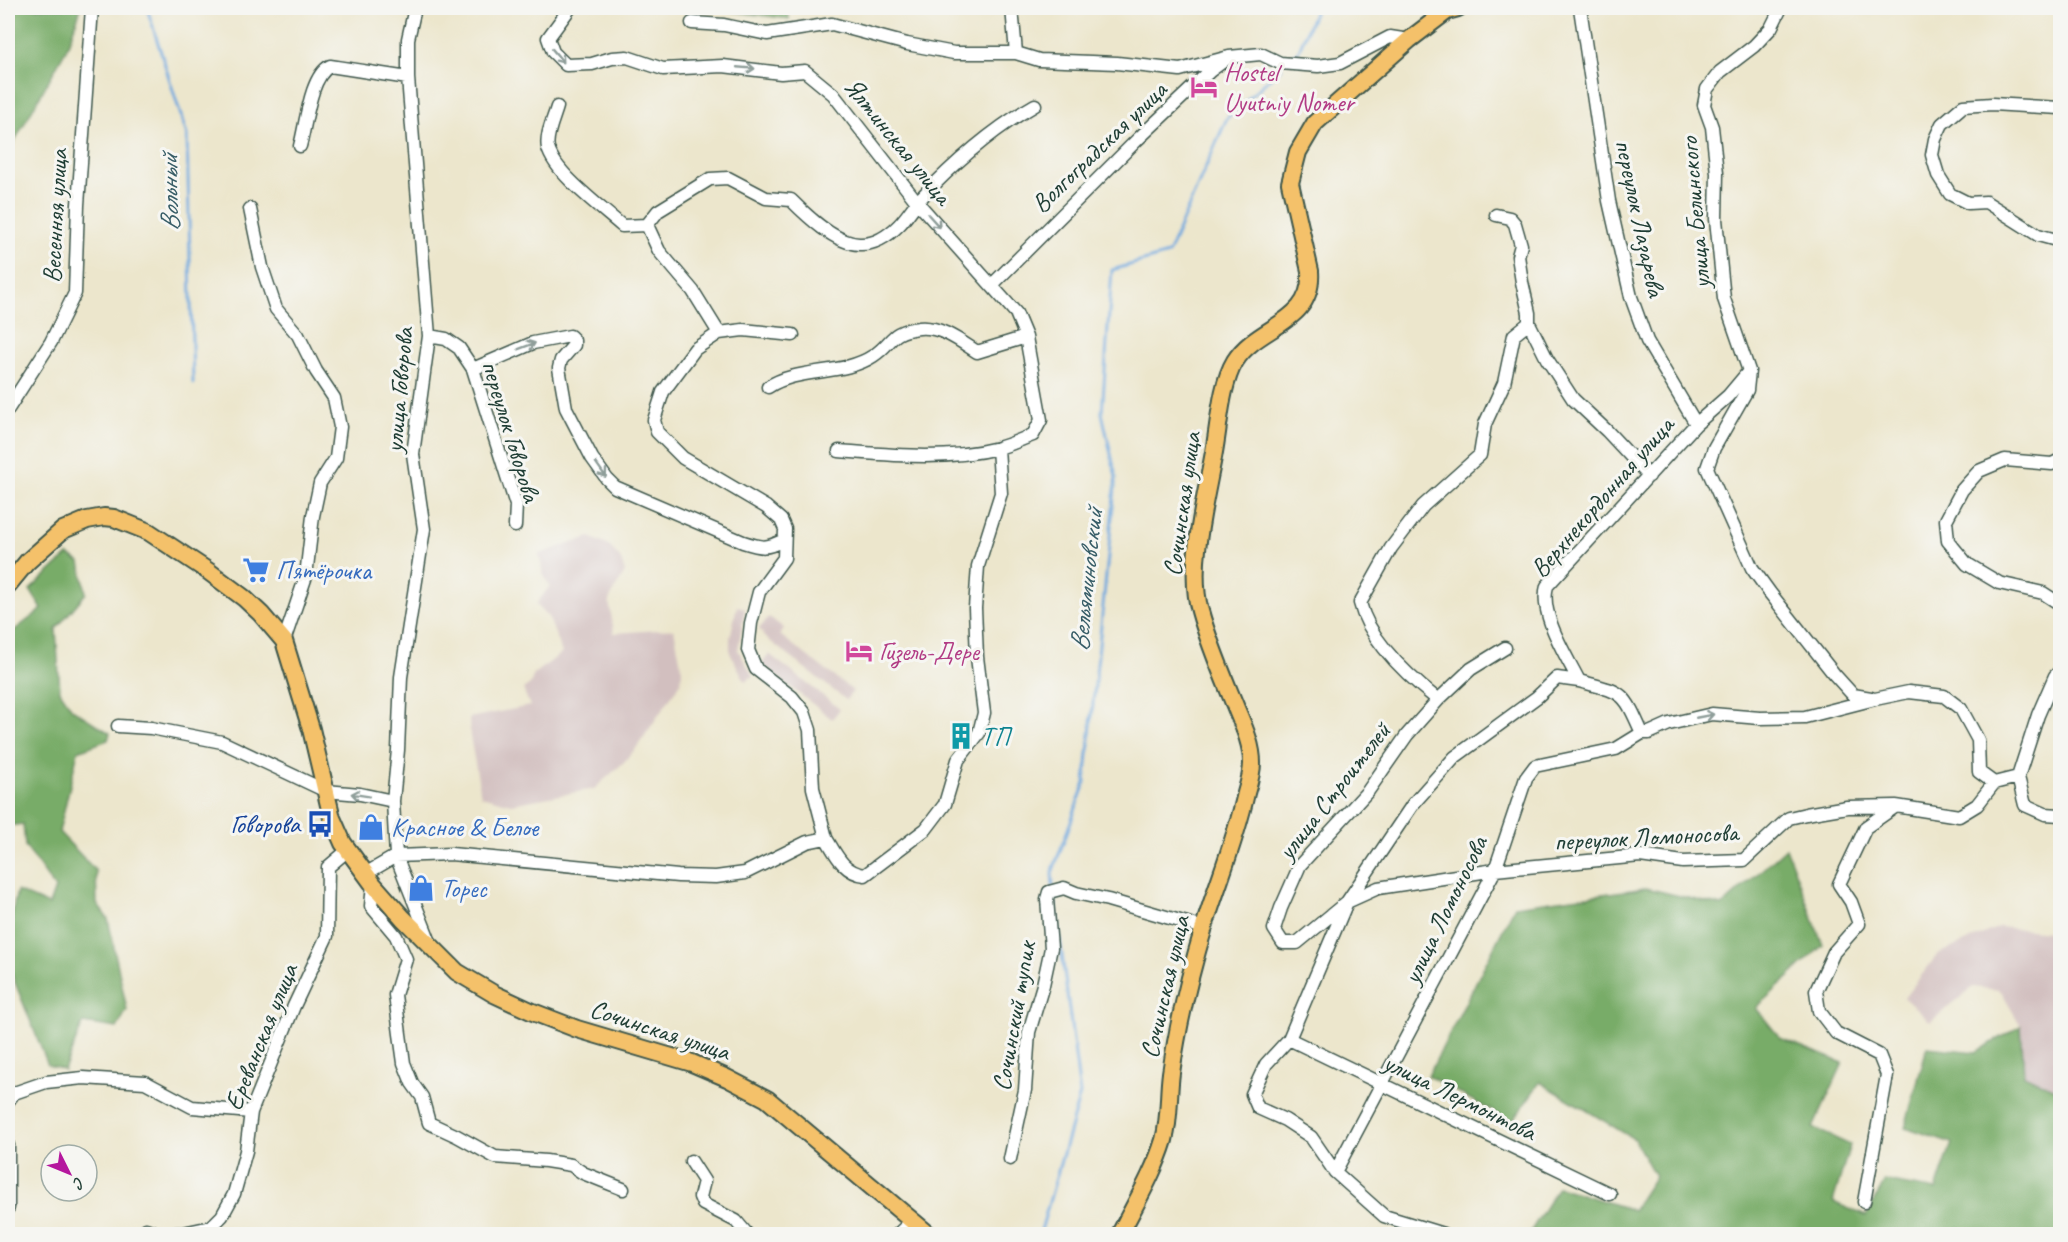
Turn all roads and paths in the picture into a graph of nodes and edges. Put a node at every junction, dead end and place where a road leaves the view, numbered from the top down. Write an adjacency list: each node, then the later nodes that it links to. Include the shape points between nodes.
1 (92, 8): 31 (street, Весенняя улица, via 75,293 51,342)
2 (415, 8): 12 (street, улица Говорова, via 408,39)
3 (570, 8): 17 (street, Ялтинская улица, one-way to 17, via 548,38 553,52 566,65 627,57 663,69 723,66 781,73 805,71 833,94)
4 (1012, 8): 10 (street)
5 (1458, 8): 9 (highway, Сочинская улица, via 1447,10)
6 (1580, 8): 32 (street, переулок Лазарева, via 1609,201 1630,297 1647,341)
7 (1781, 8): 29 (street, улица Белинского, via 1771,28 1720,72 1707,89 1704,105 1712,127 1717,173 1716,219 1724,299)
8 (692, 23): 10 (street, via 767,34 832,24 954,52)
9 (1409, 40): 11 (street, via 1390,37 1340,63 1318,66 1280,63 1261,54); 61 (highway, Сочинская улица, via 1315,123 1304,140 1290,183 1310,271 1309,292 1296,311 1240,354 1225,392 1200,536 1196,593 1242,723 1252,765 1243,810)
10 (1016, 53): 11 (street, via 1039,60 1180,70)
11 (1229, 57): 22 (street, Волгоградская улица, via 1138,139)
12 (408, 78): 16 (street, via 330,66 323,69 315,84); 26 (street, улица Говорова)
13 (1035, 105): 17 (street, via 999,126)
14 (557, 107): 20 (street, via 548,148 563,173 622,226)
15 (2061, 108): 21 (street, via 1963,106 1942,124 1932,155 1950,194 1968,203 1986,202 2038,235)
16 (300, 146)
17 (917, 202): 20 (street, via 899,225 876,242 857,244 838,238 791,200 766,198 728,178 710,179 658,211); 22 (street, Ялтинская улица, one-way to 22)
18 (250, 209): 41 (street, via 276,309 298,335 334,398 340,427 336,458 320,483 306,576)
19 (1496, 215): 23 (street, via 1510,218 1515,224 1521,245 1518,256)
20 (647, 225): 24 (street, via 659,251 693,291)
21 (2061, 241)
22 (992, 285): 27 (street, Ялтинская улица, via 1016,313)
23 (1529, 323): 36 (street, via 1546,359 1574,399); 46 (street, via 1514,335 1504,383 1485,424 1480,455 1423,506 1391,548 1360,603 1364,620 1387,651)
24 (719, 333): 25 (street, via 743,330); 38 (street, via 695,349 663,392 654,420 657,432 683,458 766,507 781,520)
25 (793, 335)
26 (429, 336): 28 (street, переулок Говорова, via 446,339 459,348); 52 (street, улица Говорова, via 413,454 424,529 401,677)
27 (1026, 337): 30 (street, via 977,352 940,330 920,328 894,335 873,356 854,364 779,380); 33 (street, Ялтинская улица, via 1041,420 1033,435)
28 (473, 369): 37 (street, переулок Говорова, via 516,504); 38 (street, one-way to 38, via 533,343 570,336 574,345 559,368 566,408 592,458 615,487 742,542 762,548)
29 (1749, 371): 32 (street, Верхнекордонная улица); 45 (street, via 1747,390 1707,468 1712,482 1752,568 1770,593 1853,695)
30 (768, 387)
31 (8, 409)
32 (1696, 424): 36 (street, Верхнекордонная улица)
33 (998, 448): 34 (street, via 946,455); 55 (street, via 1001,493 978,566 975,608 984,713 979,733 958,760 945,804 926,829 866,874 848,868)
34 (839, 451)
35 (2061, 460): 40 (street, via 2052,464 2006,460 1979,471 1962,490 1946,520 1948,541 1967,564 1999,583 2043,593)
36 (1649, 476): 44 (street, Верхнекордонная улица, via 1547,586 1544,596 1549,619)
37 (515, 526)
38 (784, 540): 55 (street, via 784,558 759,592 748,650 756,669 792,697 804,712 810,730 813,788)
39 (8, 585): 41 (highway, Сочинская улица, via 63,530 87,520 114,518 149,532 244,598)
40 (2061, 604)
41 (284, 642): 51 (highway, Сочинская улица)
42 (1505, 648): 46 (street, улица Строителей, via 1472,669)
43 (2061, 671): 49 (street, via 2055,676 2038,715)
44 (1579, 681): 48 (street, via 1616,691 1628,702); 60 (street, via 1557,678 1455,757 1413,804)
45 (1875, 699): 48 (street, улица Ломоносова, one-way to 45, via 1712,714 1805,717); 50 (street, улица Ломоносова, via 1909,692 1944,696 1961,709 1977,740 1979,772)
46 (1438, 700): 60 (street, улица Строителей, via 1407,735 1368,791 1300,865 1274,929 1283,943 1297,943)
47 (118, 726): 51 (street, via 151,728 222,742)
48 (1646, 733): 58 (street, улица Ломоносова, via 1616,749 1535,765 1526,778)
49 (2018, 777): 50 (street); 54 (street, via 2025,805 2045,814)
50 (1994, 783): 53 (street, переулок Ломоносова, via 1977,805 1959,816)
51 (326, 791): 52 (street, one-way to 51); 56 (highway, Сочинская улица, via 332,818)
52 (393, 801): 57 (street, улица Говорова)
53 (1896, 806): 58 (street, переулок Ломоносова, via 1847,807 1789,818 1744,860 1683,862 1640,856); 73 (street, via 1866,827 1839,884 1859,924 1834,952 1816,991 1819,1011 1836,1033 1879,1055 1887,1075)
54 (2061, 815)
55 (826, 838): 57 (street, via 807,842 745,873 716,877 451,854)
56 (348, 850): 59 (highway, Сочинская улица); 66 (street, Ереванская улица, via 328,867 327,936)
57 (396, 856): 59 (street); 62 (street, улица Говорова)
58 (1495, 870): 60 (street, переулок Ломоносова, via 1378,888); 64 (street, улица Ломоносова)
59 (369, 879): 62 (highway, Сочинская улица); 71 (street, Сочинская улица, via 371,906 396,936 406,959 394,995 404,1063 422,1097 429,1123 495,1157 571,1165)
60 (1347, 902): 63 (street)
61 (1204, 928): 68 (street, Сочинский тупик, via 1062,888 1049,892 1052,948 1029,1032 1025,1090); 81 (highway, Сочинская улица, via 1170,1076 1164,1140)
62 (433, 949): 75 (highway, Сочинская улица, via 457,972 494,994 577,1029 692,1063 767,1099)
63 (1289, 1040): 64 (street, улица Лермонтова); 70 (street, via 1266,1064 1252,1094 1258,1108 1311,1137)
64 (1382, 1084): 70 (street, улица Ломоносова); 72 (street, улица Лермонтова)
65 (8, 1101): 66 (street, via 14,1093 46,1082 83,1078 145,1082 192,1107)
66 (250, 1112): 77 (street, Ереванская улица, via 246,1151 234,1194 222,1216 211,1227)
67 (8, 1145): 74 (street)
68 (1010, 1159)
69 (691, 1161): 78 (street, via 704,1181 700,1197 703,1204 736,1221)
70 (1335, 1172): 82 (street, via 1384,1216)
71 (622, 1189)
72 (1610, 1194)
73 (1864, 1202)
74 (8, 1208)
75 (912, 1221): 79 (street); 80 (highway, Сочинская улица)
76 (146, 1229): 77 (street)
77 (160, 1234)
78 (747, 1234)
79 (898, 1234)
80 (928, 1234)
81 (1120, 1234)
82 (1443, 1234)

